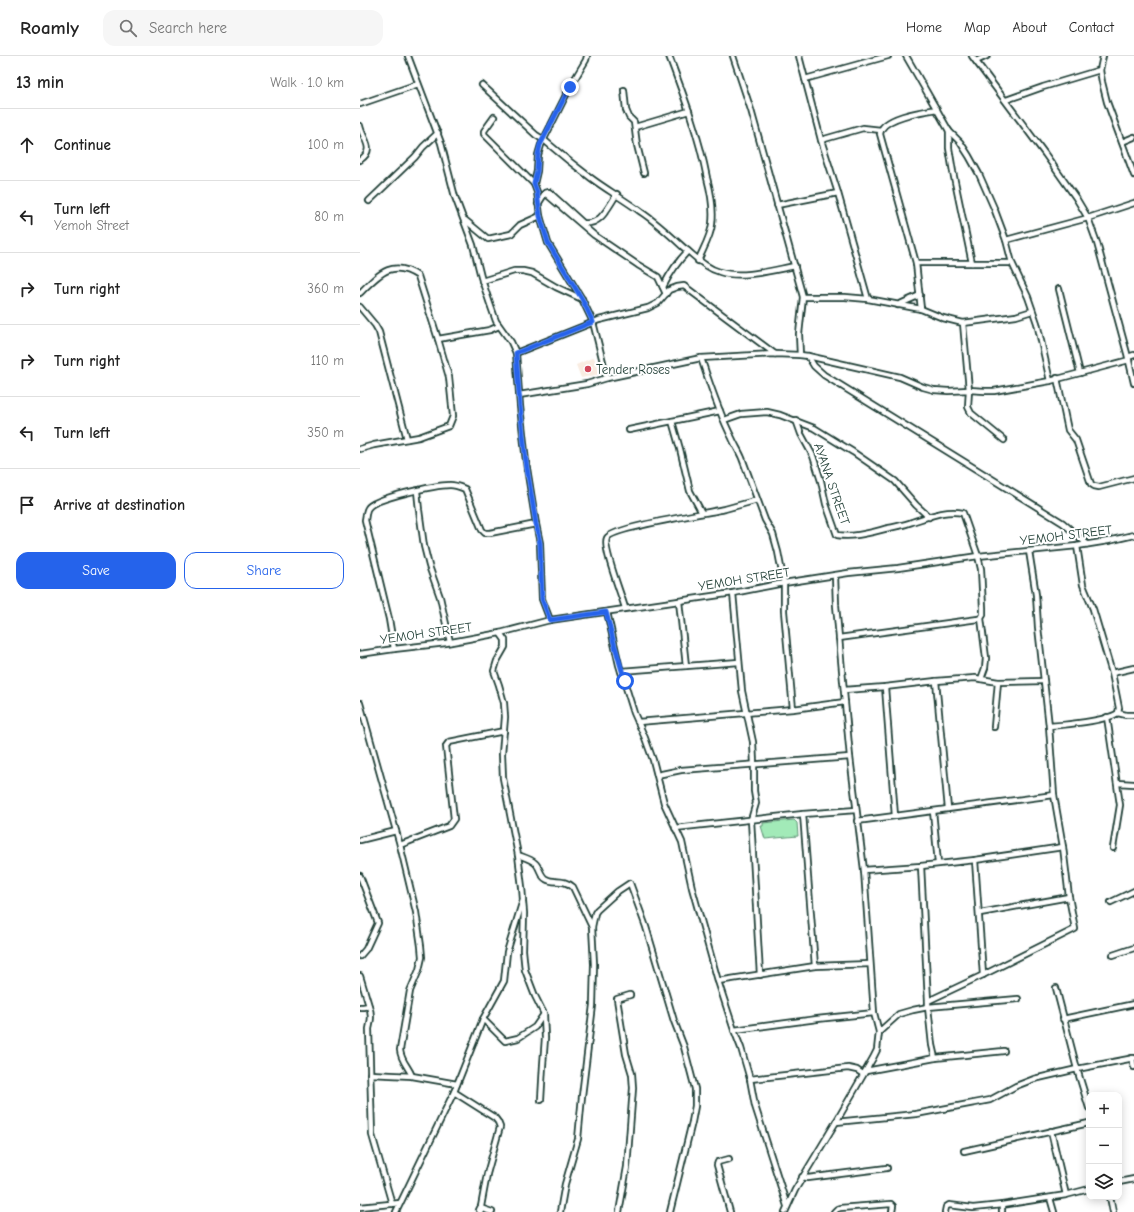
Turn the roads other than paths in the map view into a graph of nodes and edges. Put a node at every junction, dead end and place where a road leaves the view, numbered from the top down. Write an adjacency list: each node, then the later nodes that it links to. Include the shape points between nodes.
1 (408, 56): 14 (street)
2 (587, 56): 28 (street)
3 (669, 56): 20 (street)
4 (733, 56): 41 (street)
5 (799, 56): 13 (street)
6 (888, 56): 13 (street)
7 (906, 56): 19 (street)
8 (972, 56): 11 (street)
9 (987, 56): 11 (street)
10 (1103, 56): 12 (street)
11 (976, 61): 17 (street)
12 (1100, 70): 17 (street); 30 (street, via 1107,102)
13 (805, 79): 29 (street)
14 (418, 84): 18 (street); 26 (street)
15 (482, 85): 28 (street)
16 (624, 90): 23 (street, via 626,110)
17 (1006, 100): 44 (street)
18 (360, 104)
19 (938, 110): 24 (street, via 901,117 888,123); 25 (street)
20 (689, 111): 23 (street); 47 (street, via 703,155 713,212 708,238)
21 (494, 118): 34 (street, via 484,134)
22 (360, 126): 31 (street, via 368,149)
23 (635, 127): 32 (street)
24 (881, 130): 29 (street, via 864,128); 48 (street)
25 (949, 131): 45 (street, via 960,142 979,174); 49 (street, via 953,172)
26 (438, 133): 38 (street); 43 (street)
27 (1134, 138): 30 (street)
28 (544, 140): 34 (street, via 540,145); 37 (street)
29 (821, 140): 36 (street)
30 (1122, 142): 33 (street)
31 (360, 160)
32 (644, 173)
33 (1134, 175)
34 (534, 184): 40 (street)
35 (545, 193): 37 (street, via 549,192 583,223 589,224 599,220); 40 (street); 53 (street, via 594,235 658,277)
36 (838, 193): 41 (street); 59 (street)
37 (616, 194): 46 (street)
38 (369, 201)
39 (1134, 203): 44 (street)
40 (538, 204): 42 (street)
41 (777, 205): 51 (street)
42 (540, 216): 43 (street, via 520,225 511,234 488,239); 60 (street, via 548,243)
43 (463, 218): 52 (street)
44 (1088, 218): 45 (street); 77 (street)
45 (1006, 240): 50 (street)
46 (688, 251): 47 (street); 53 (street, via 670,272)
47 (698, 260): 51 (street, via 720,272 736,275)
48 (916, 263): 49 (street); 57 (street)
49 (972, 263): 50 (street)
50 (1012, 263): 64 (street)
51 (795, 266): 58 (street)
52 (482, 281): 60 (street, via 514,270 523,271 532,273); 69 (street)
53 (663, 287): 56 (street)
54 (1059, 289): 78 (street)
55 (360, 293): 70 (street, via 380,274 396,268 410,271 418,276)
56 (666, 294): 67 (street, via 658,303 648,308); 72 (street, via 669,290 684,286)
57 (920, 295): 61 (street); 63 (street)
58 (803, 297): 59 (street); 73 (street, via 799,334)
59 (868, 298): 61 (street)
60 (582, 299): 67 (street)
61 (898, 305): 63 (street)
62 (360, 307): 66 (street)
63 (921, 310): 68 (street)
64 (1032, 311): 68 (street); 81 (street)
65 (360, 315): 66 (street)
66 (367, 316): 90 (street, via 379,332)
67 (593, 322): 71 (street); 79 (street)
68 (963, 324): 83 (street)
69 (500, 326): 70 (street); 71 (street)
70 (438, 339): 90 (street, via 449,377 453,416 449,426)
71 (516, 353): 84 (street)
72 (775, 354): 73 (street); 76 (street)
73 (800, 354): 74 (street)
74 (808, 356): 83 (street, via 900,377 934,390); 100 (street, via 814,366 824,374 1064,523)
75 (1134, 356): 77 (street)
76 (701, 358): 79 (street); 85 (street)
77 (1128, 358): 78 (street); 82 (street)
78 (1080, 372): 80 (street)
79 (607, 378): 84 (street, via 587,384)
80 (1057, 378): 81 (street); 93 (street, via 1068,430 1076,440 1091,484 1099,487)
81 (1050, 381): 83 (street, via 994,391)
82 (1134, 383)
83 (969, 390): 91 (street, via 968,407 971,413)
84 (520, 395): 98 (street, via 526,462)
85 (720, 411): 86 (street); 88 (street)
86 (724, 420): 87 (street, via 741,414 767,412); 95 (street, via 740,453)
87 (796, 420): 97 (street, via 853,452 895,482); 97 (street, AYANA STREET, via 813,456 837,535 868,534)
88 (672, 421): 89 (street); 96 (street, via 690,491)
89 (629, 430)
90 (407, 439): 92 (street)
91 (1004, 440)
92 (360, 449)
93 (1134, 478)
94 (417, 491): 98 (street, via 451,485 465,489 485,532); 114 (street, via 424,546 440,597); 115 (street, via 375,502 368,507 365,520)
95 (757, 500): 96 (street); 105 (street, via 773,534)
96 (702, 513): 108 (street, via 629,528 608,537 608,554)
97 (929, 516): 103 (street, via 963,513)
98 (536, 524): 111 (street, via 540,543 542,599)
99 (1134, 535): 100 (street, YEMOH STREET)
100 (1087, 544): 101 (street, YEMOH STREET)
101 (1077, 546): 102 (street, YEMOH STREET); 121 (street, via 1083,585)
102 (1029, 551): 103 (street, YEMOH STREET); 124 (street)
103 (978, 556): 104 (street, YEMOH STREET); 110 (street, via 983,608)
104 (835, 575): 105 (street, YEMOH STREET); 113 (street)
105 (784, 583): 106 (street, YEMOH STREET); 130 (street)
106 (733, 593): 107 (street, YEMOH STREET); 117 (street)
107 (679, 601): 108 (street, YEMOH STREET); 118 (street)
108 (625, 608): 109 (street, YEMOH STREET)
109 (606, 612): 111 (street, YEMOH STREET); 120 (street)
110 (981, 618): 113 (street); 122 (street, via 986,658)
111 (550, 620): 112 (street, YEMOH STREET)
112 (500, 633): 114 (street, YEMOH STREET); 138 (street, via 505,640 505,647 496,661 494,671 504,703)
113 (839, 638): 127 (street)
114 (450, 642): 115 (street, YEMOH STREET)
115 (394, 649): 116 (street, YEMOH STREET)
116 (360, 654)
117 (739, 662): 118 (street); 131 (street)
118 (686, 666): 120 (street)
119 (1134, 668): 121 (street)
120 (622, 671): 135 (street)
121 (1112, 673): 132 (street)
122 (981, 679): 123 (street); 125 (street)
123 (936, 681): 126 (street); 145 (street)
124 (1044, 681): 125 (street); 136 (street)
125 (998, 682): 137 (street)
126 (885, 687): 127 (street); 149 (street)
127 (844, 690): 128 (street)
128 (845, 702): 130 (street); 139 (street)
129 (360, 703): 153 (street)
130 (793, 709): 131 (street)
131 (747, 712): 135 (street); 140 (street)
132 (1118, 713): 133 (street); 134 (street)
133 (1134, 715)
134 (1107, 717): 136 (street); 142 (street)
135 (638, 722): 141 (street)
136 (1049, 726): 144 (street)
137 (994, 727)
138 (504, 731): 155 (street, via 450,742 446,746 454,819 449,826); 158 (street, via 502,778)
139 (850, 757): 140 (street); 146 (street)
140 (754, 764): 141 (street, via 681,770); 150 (street, via 756,803)
141 (657, 775): 152 (street, via 664,803)
142 (1117, 783): 143 (street); 157 (street, via 1120,805)
143 (1134, 784)
144 (1054, 795): 145 (street); 156 (street)
145 (948, 809): 147 (street)
146 (856, 810): 148 (street); 151 (street)
147 (933, 811): 149 (street); 160 (street)
148 (803, 814): 150 (street); 174 (street)
149 (895, 816): 151 (street)
150 (751, 820): 152 (street); 175 (street)
151 (857, 821): 162 (street)
152 (675, 828): 178 (street, via 682,842)
153 (396, 831): 154 (street); 155 (street)
154 (360, 840)
155 (400, 845): 200 (street, via 416,912 422,957 410,991 400,1050 400,1057)
156 (1062, 846): 159 (street); 165 (street)
157 (1113, 848)
158 (518, 855): 166 (street); 169 (street, via 534,861 546,879 568,883 573,887)
159 (976, 860): 160 (street); 168 (street)
160 (938, 864): 161 (street)
161 (921, 866): 162 (street); 182 (street)
162 (864, 870): 173 (street)
163 (360, 876): 172 (street, via 378,923)
164 (1134, 891): 167 (street)
165 (1069, 898): 168 (street); 176 (street, via 1075,929)
166 (523, 900): 188 (street, via 525,970); 189 (street, via 507,952 504,981)
167 (1111, 902)
168 (980, 913): 176 (street)
169 (592, 927): 227 (street, via 593,1005 578,1139); 229 (street, via 597,910 618,890 630,883 684,1047 695,1089 692,1122)
170 (1134, 948): 171 (street)
171 (1113, 955)
172 (360, 956)
173 (870, 964): 174 (street); 187 (street)
174 (815, 966): 175 (street)
175 (760, 975): 178 (street)
176 (983, 975): 182 (street)
177 (360, 976): 184 (street)
178 (718, 982): 191 (street)
179 (1056, 988): 190 (street)
180 (630, 995): 228 (street, via 617,999 633,1088)
181 (1018, 999): 186 (street)
182 (928, 1001): 186 (street)
183 (1134, 1004): 190 (street)
184 (369, 1006): 185 (street); 199 (street, via 372,1017 369,1029)
185 (360, 1007)
186 (928, 1007): 192 (street, via 899,1014); 194 (street)
187 (874, 1013): 191 (street); 192 (street)
188 (544, 1014): 189 (street, via 535,1027 518,1038 505,1041); 205 (street)
189 (483, 1019): 202 (street)
190 (1063, 1019): 197 (street)
191 (734, 1030): 201 (street)
192 (879, 1032): 198 (street, via 877,1050)
193 (1004, 1051): 194 (street)
194 (935, 1058): 198 (street)
195 (1133, 1058): 196 (street); 197 (street)
196 (1134, 1067)
197 (1077, 1069): 204 (street); 206 (street, via 1025,1082 990,1100 927,1112)
198 (864, 1073): 201 (street, via 848,1068); 206 (street)
199 (370, 1074): 200 (street); 220 (street, via 372,1135)
200 (412, 1076): 202 (street)
201 (750, 1079): 222 (street, via 755,1106)
202 (457, 1084): 203 (street)
203 (454, 1092): 219 (street); 224 (street, via 495,1118 500,1127)
204 (1086, 1098)
205 (542, 1100)
206 (836, 1122): 212 (street)
207 (1086, 1124): 208 (street)
208 (1051, 1131): 209 (street); 216 (street)
209 (964, 1151)
210 (729, 1159): 230 (street, via 718,1162 717,1165)
211 (887, 1168): 212 (street)
212 (802, 1178): 222 (street)
213 (1134, 1178): 214 (street)
214 (1122, 1181)
215 (1086, 1190): 216 (street)
216 (1066, 1195): 217 (street)
217 (1050, 1198): 221 (street); 236 (street)
218 (1111, 1200): 237 (street)
219 (400, 1203): 220 (street); 225 (street)
220 (392, 1204): 223 (street)
221 (1002, 1205): 234 (street, via 969,1208 949,1205); 235 (street)
222 (787, 1206): 231 (street)
223 (360, 1207)
224 (479, 1211): 226 (street)
225 (396, 1212)
226 (492, 1212)
227 (560, 1212)
228 (620, 1212)
229 (670, 1212)
230 (730, 1212)
231 (785, 1212)
232 (834, 1212): 233 (street, via 840,1208 891,1204)
233 (892, 1212)
234 (944, 1212)
235 (1002, 1212)
236 (1054, 1212)
237 (1113, 1212)

